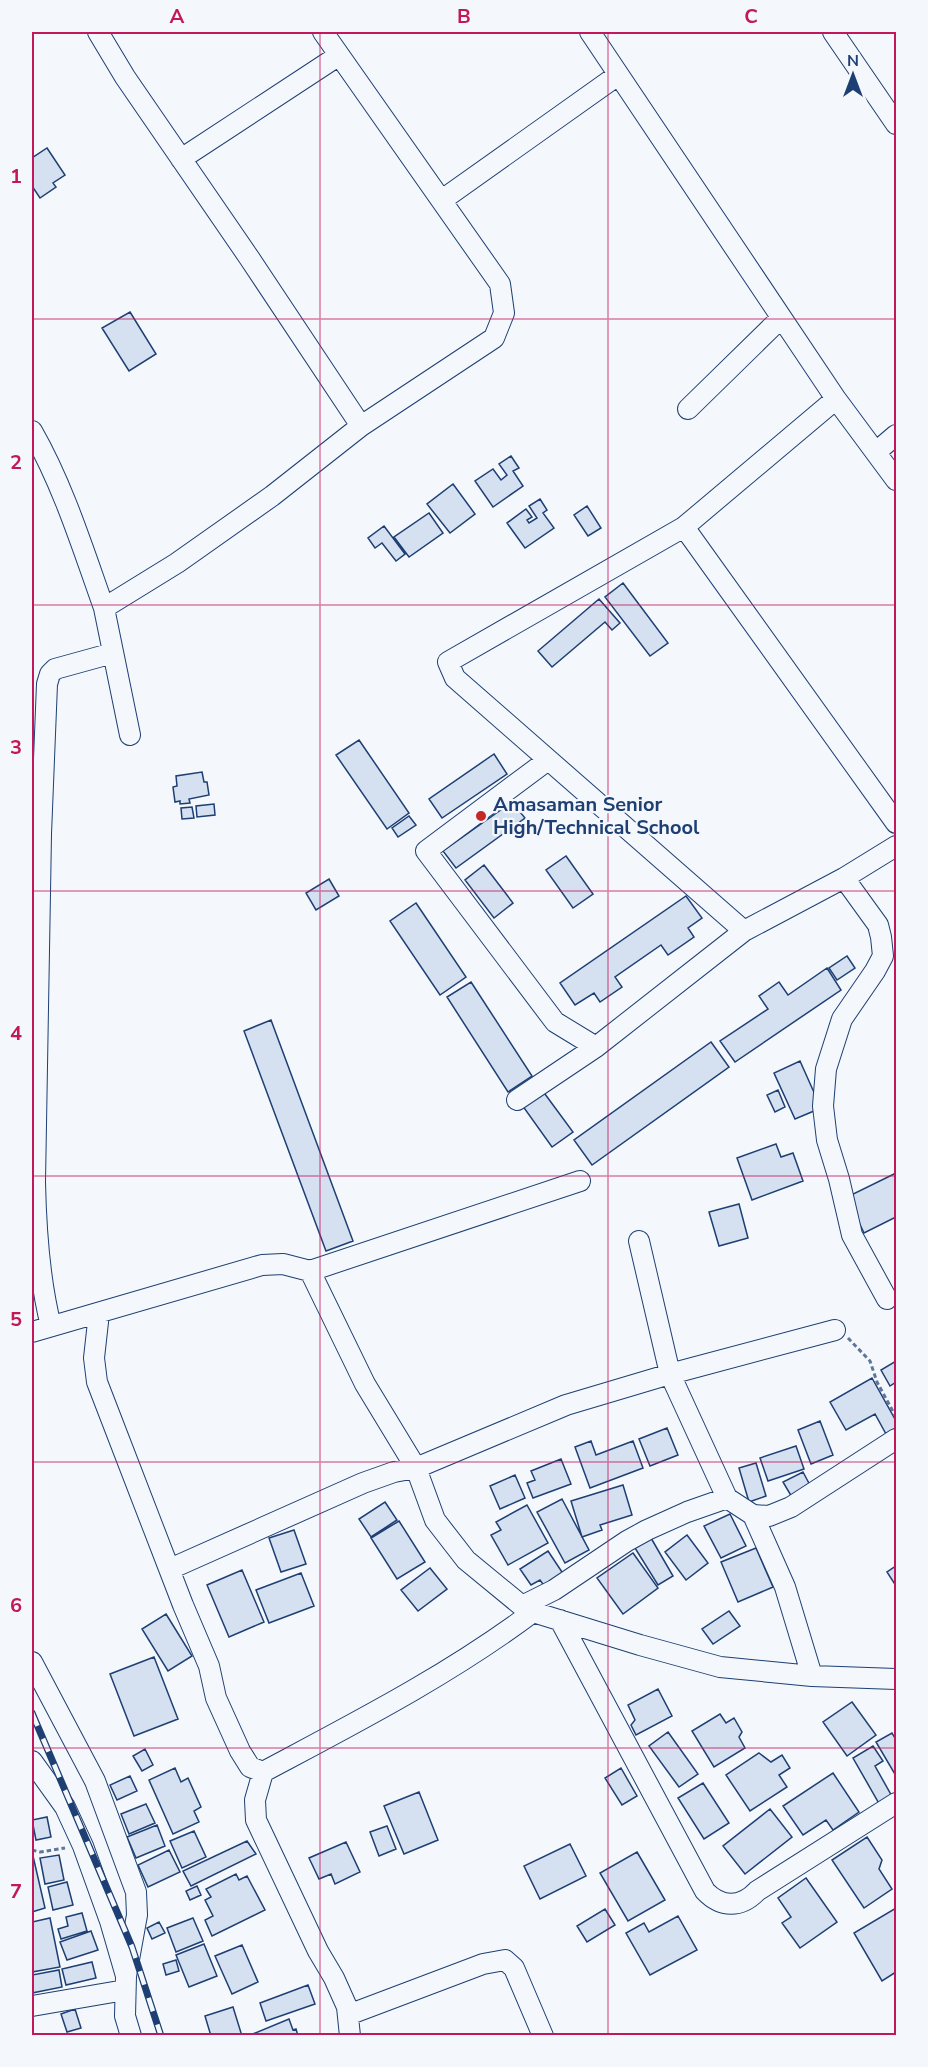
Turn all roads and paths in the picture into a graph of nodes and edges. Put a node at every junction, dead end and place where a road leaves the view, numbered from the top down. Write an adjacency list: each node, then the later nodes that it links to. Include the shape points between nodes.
1 (98, 32): 8 (street)
2 (323, 32): 5 (street)
3 (590, 32): 6 (street)
4 (833, 32): 7 (street)
5 (339, 56): 8 (street); 9 (street)
6 (618, 75): 9 (street); 10 (street)
7 (897, 124)
8 (181, 159): 13 (street)
9 (442, 200): 13 (street, via 500,284 504,313 501,326 494,338)
10 (782, 318): 11 (street); 12 (street)
11 (836, 399): 16 (street); 18 (street)
12 (688, 409)
13 (362, 426): 19 (street, via 272,496 177,563)
14 (32, 431): 19 (street, via 78,536)
15 (897, 435): 16 (street)
16 (876, 452): 17 (street)
17 (897, 480)
18 (684, 526): 22 (street, via 448,662 454,678); 23 (street)
19 (104, 608): 20 (street)
20 (113, 653): 21 (street); 34 (street, via 55,669 47,684 35,1182 44,1298)
21 (130, 735)
22 (548, 760): 26 (street); 27 (street, via 426,851 555,1022)
23 (897, 823)
24 (897, 846): 25 (street)
25 (844, 878): 26 (street); 32 (street, via 878,925 883,956 842,1019 826,1069 823,1106 852,1235)
26 (744, 931): 27 (street)
27 (596, 1047): 28 (street)
28 (517, 1100)
29 (580, 1180): 31 (street)
30 (639, 1241): 37 (street)
31 (310, 1271): 33 (street, via 283,1264 262,1265); 40 (street, via 365,1384)
32 (887, 1299)
33 (99, 1313): 34 (street); 43 (street, via 94,1358 97,1382)
34 (51, 1326): 36 (street)
35 (835, 1330): 37 (street); 38 (path, via 843,1332 870,1361)
36 (32, 1332)
37 (670, 1374): 40 (street, via 567,1405); 41 (street)
38 (897, 1417)
39 (897, 1439): 42 (street, via 791,1507 769,1516)
40 (416, 1468): 43 (street, via 363,1483); 44 (street, via 435,1520 466,1560)
41 (727, 1498): 42 (street); 44 (street, via 627,1541)
42 (753, 1515): 47 (street, via 785,1587)
43 (170, 1569): 50 (street, via 208,1666 216,1698 245,1759 250,1767)
44 (527, 1609): 45 (street); 50 (street, via 508,1630 388,1705)
45 (560, 1620): 47 (street, via 720,1667); 51 (street, via 713,1900 742,1903 756,1890)
46 (32, 1662): 54 (street, via 95,1781 136,1892 137,1915)
47 (812, 1676): 48 (street)
48 (897, 1679)
49 (32, 1761): 52 (street, via 65,1807)
50 (262, 1772): 56 (street, via 255,1800 256,1820 334,1978)
51 (897, 1803)
52 (83, 1846): 53 (path); 54 (street, via 110,1921)
53 (32, 1850)
54 (126, 1983): 55 (street); 57 (street, via 125,2016)
55 (32, 2006)
56 (348, 2015): 58 (street); 59 (street, via 483,1964 505,1960 514,1968)
57 (130, 2036)
58 (350, 2036)
59 (543, 2036)

